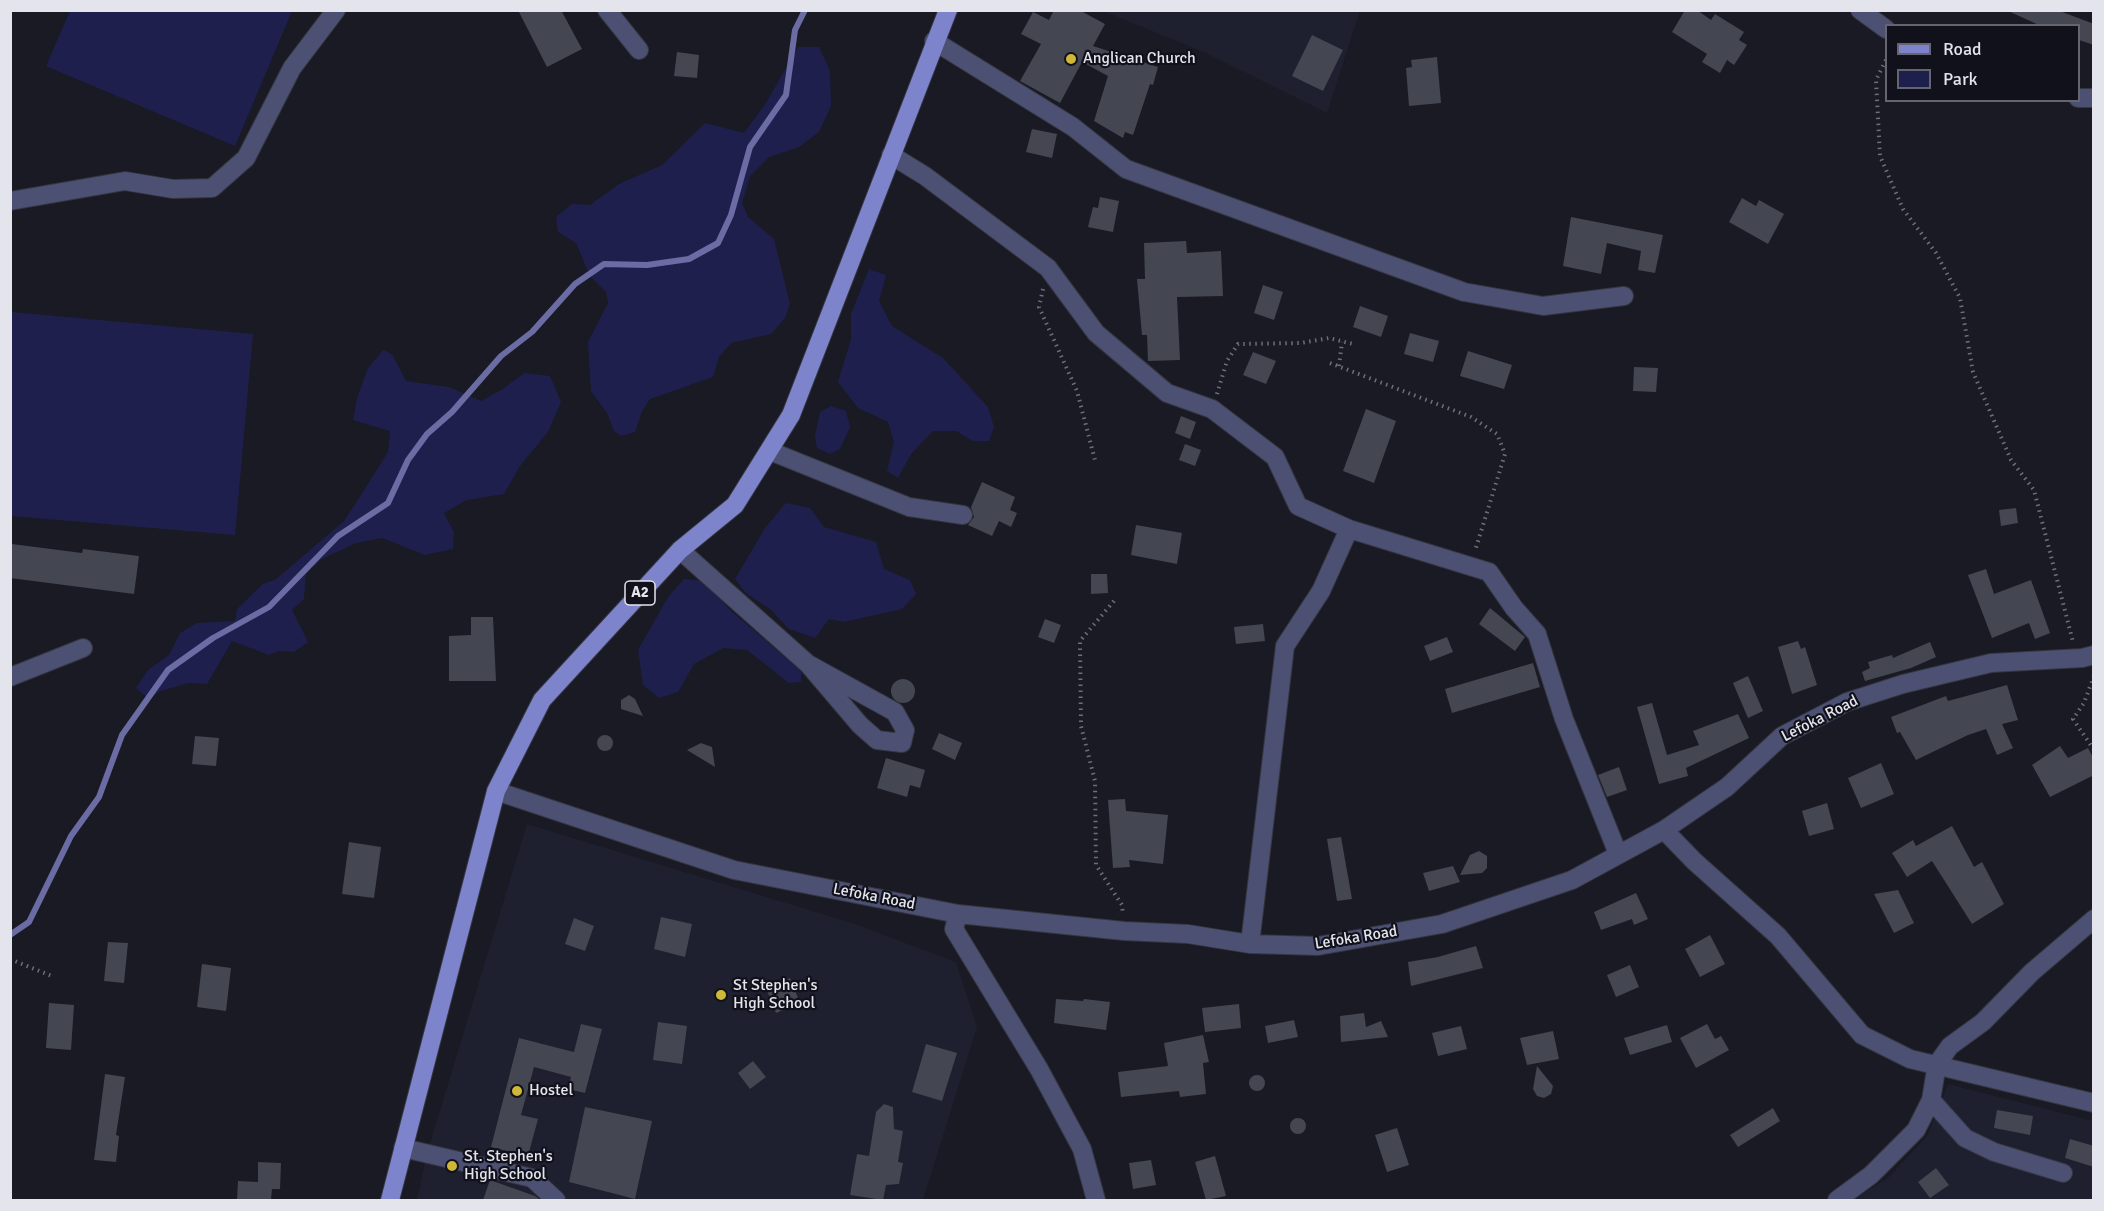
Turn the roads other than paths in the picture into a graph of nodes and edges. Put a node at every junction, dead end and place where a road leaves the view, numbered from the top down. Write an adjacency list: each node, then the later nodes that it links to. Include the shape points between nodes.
1 (336, 10): 9 (street, via 292,68 246,159 212,188 173,189 125,181)
2 (607, 10): 7 (street)
3 (948, 10): 6 (main road, A2)
4 (1860, 10): 5 (street)
5 (1885, 28)
6 (934, 41): 8 (main road, A2); 10 (street, via 1073,127 1126,169 1464,292 1543,306)
7 (639, 50)
8 (891, 155): 11 (main road, A2, via 791,415); 13 (street, via 1048,268 1096,333 1167,393 1212,409 1275,457 1298,506)
9 (10, 201)
10 (1624, 296)
11 (770, 451): 12 (street, via 909,507); 14 (main road, A2, via 735,505)
12 (963, 515)
13 (1349, 529): 21 (street, via 1489,572 1538,634 1564,719); 24 (street, via 1321,591 1286,646)
14 (680, 550): 17 (street); 19 (main road, A2, via 542,700)
15 (83, 648): 18 (street)
16 (2088, 657): 20 (street, Lefoka Road, via 1991,663 1847,702 1782,736 1727,787)
17 (808, 664): 17 (street, via 877,740 902,743 905,730 895,712)
18 (10, 677)
19 (496, 791): 22 (street, Lefoka Road, via 734,870); 28 (main road, A2)
20 (1664, 830): 21 (street, Lefoka Road); 25 (street, via 1778,936 1862,1035 1910,1059)
21 (1618, 854): 24 (street, Lefoka Road, via 1572,880 1442,924 1318,946)
22 (958, 914): 24 (street, Lefoka Road, via 1188,934); 32 (street, via 954,929 1039,1069 1082,1149)
23 (2094, 919): 25 (street, via 2032,972 1983,1022 1950,1046)
24 (1250, 944)
25 (1937, 1064): 26 (street); 27 (street)
26 (1931, 1100): 29 (street, via 1965,1138 1994,1152); 33 (street, via 1916,1130 1871,1175)
27 (2094, 1103)
28 (403, 1148): 30 (main road, A2); 31 (street, via 532,1178)
29 (2063, 1173)
30 (390, 1200)
31 (556, 1200)
32 (1096, 1200)
33 (1837, 1200)

